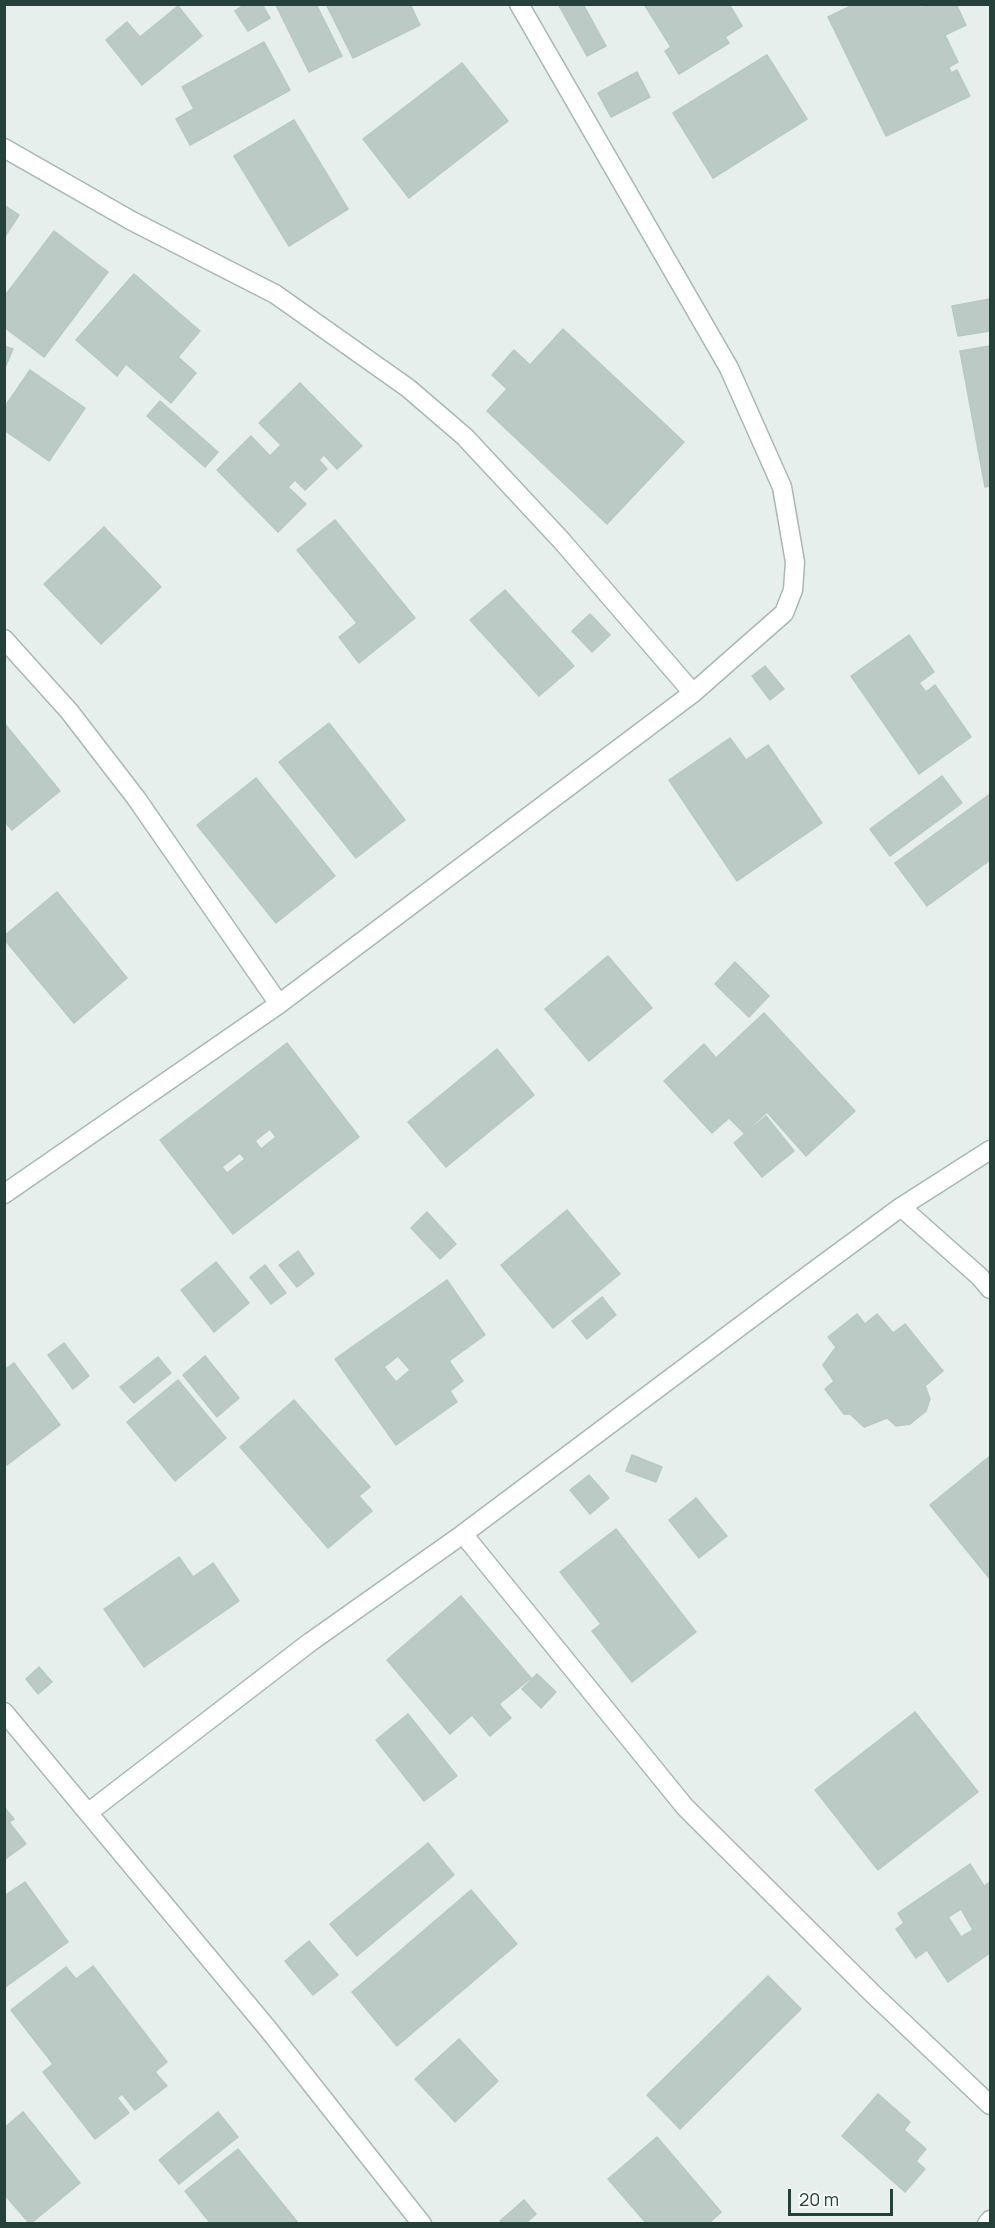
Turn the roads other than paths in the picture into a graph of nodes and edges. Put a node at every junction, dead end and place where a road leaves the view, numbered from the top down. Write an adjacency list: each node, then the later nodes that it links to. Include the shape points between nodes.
1 (519, 4): 4 (street, via 729,368 782,487 795,562 793,590 784,613)
2 (4, 148): 4 (street, via 132,221 275,294 408,388 465,437 537,514)
3 (8, 646): 5 (street, via 69,711 136,798)
4 (693, 693): 5 (street)
5 (279, 1004): 7 (street)
6 (990, 1150): 8 (street)
7 (4, 1194)
8 (901, 1207): 9 (street); 10 (street)
9 (990, 1289)
10 (463, 1534): 12 (street, via 309,1643); 13 (street, via 685,1807)
11 (4, 1712): 12 (street)
12 (89, 1812): 14 (street)
13 (990, 2105)
14 (422, 2223)

